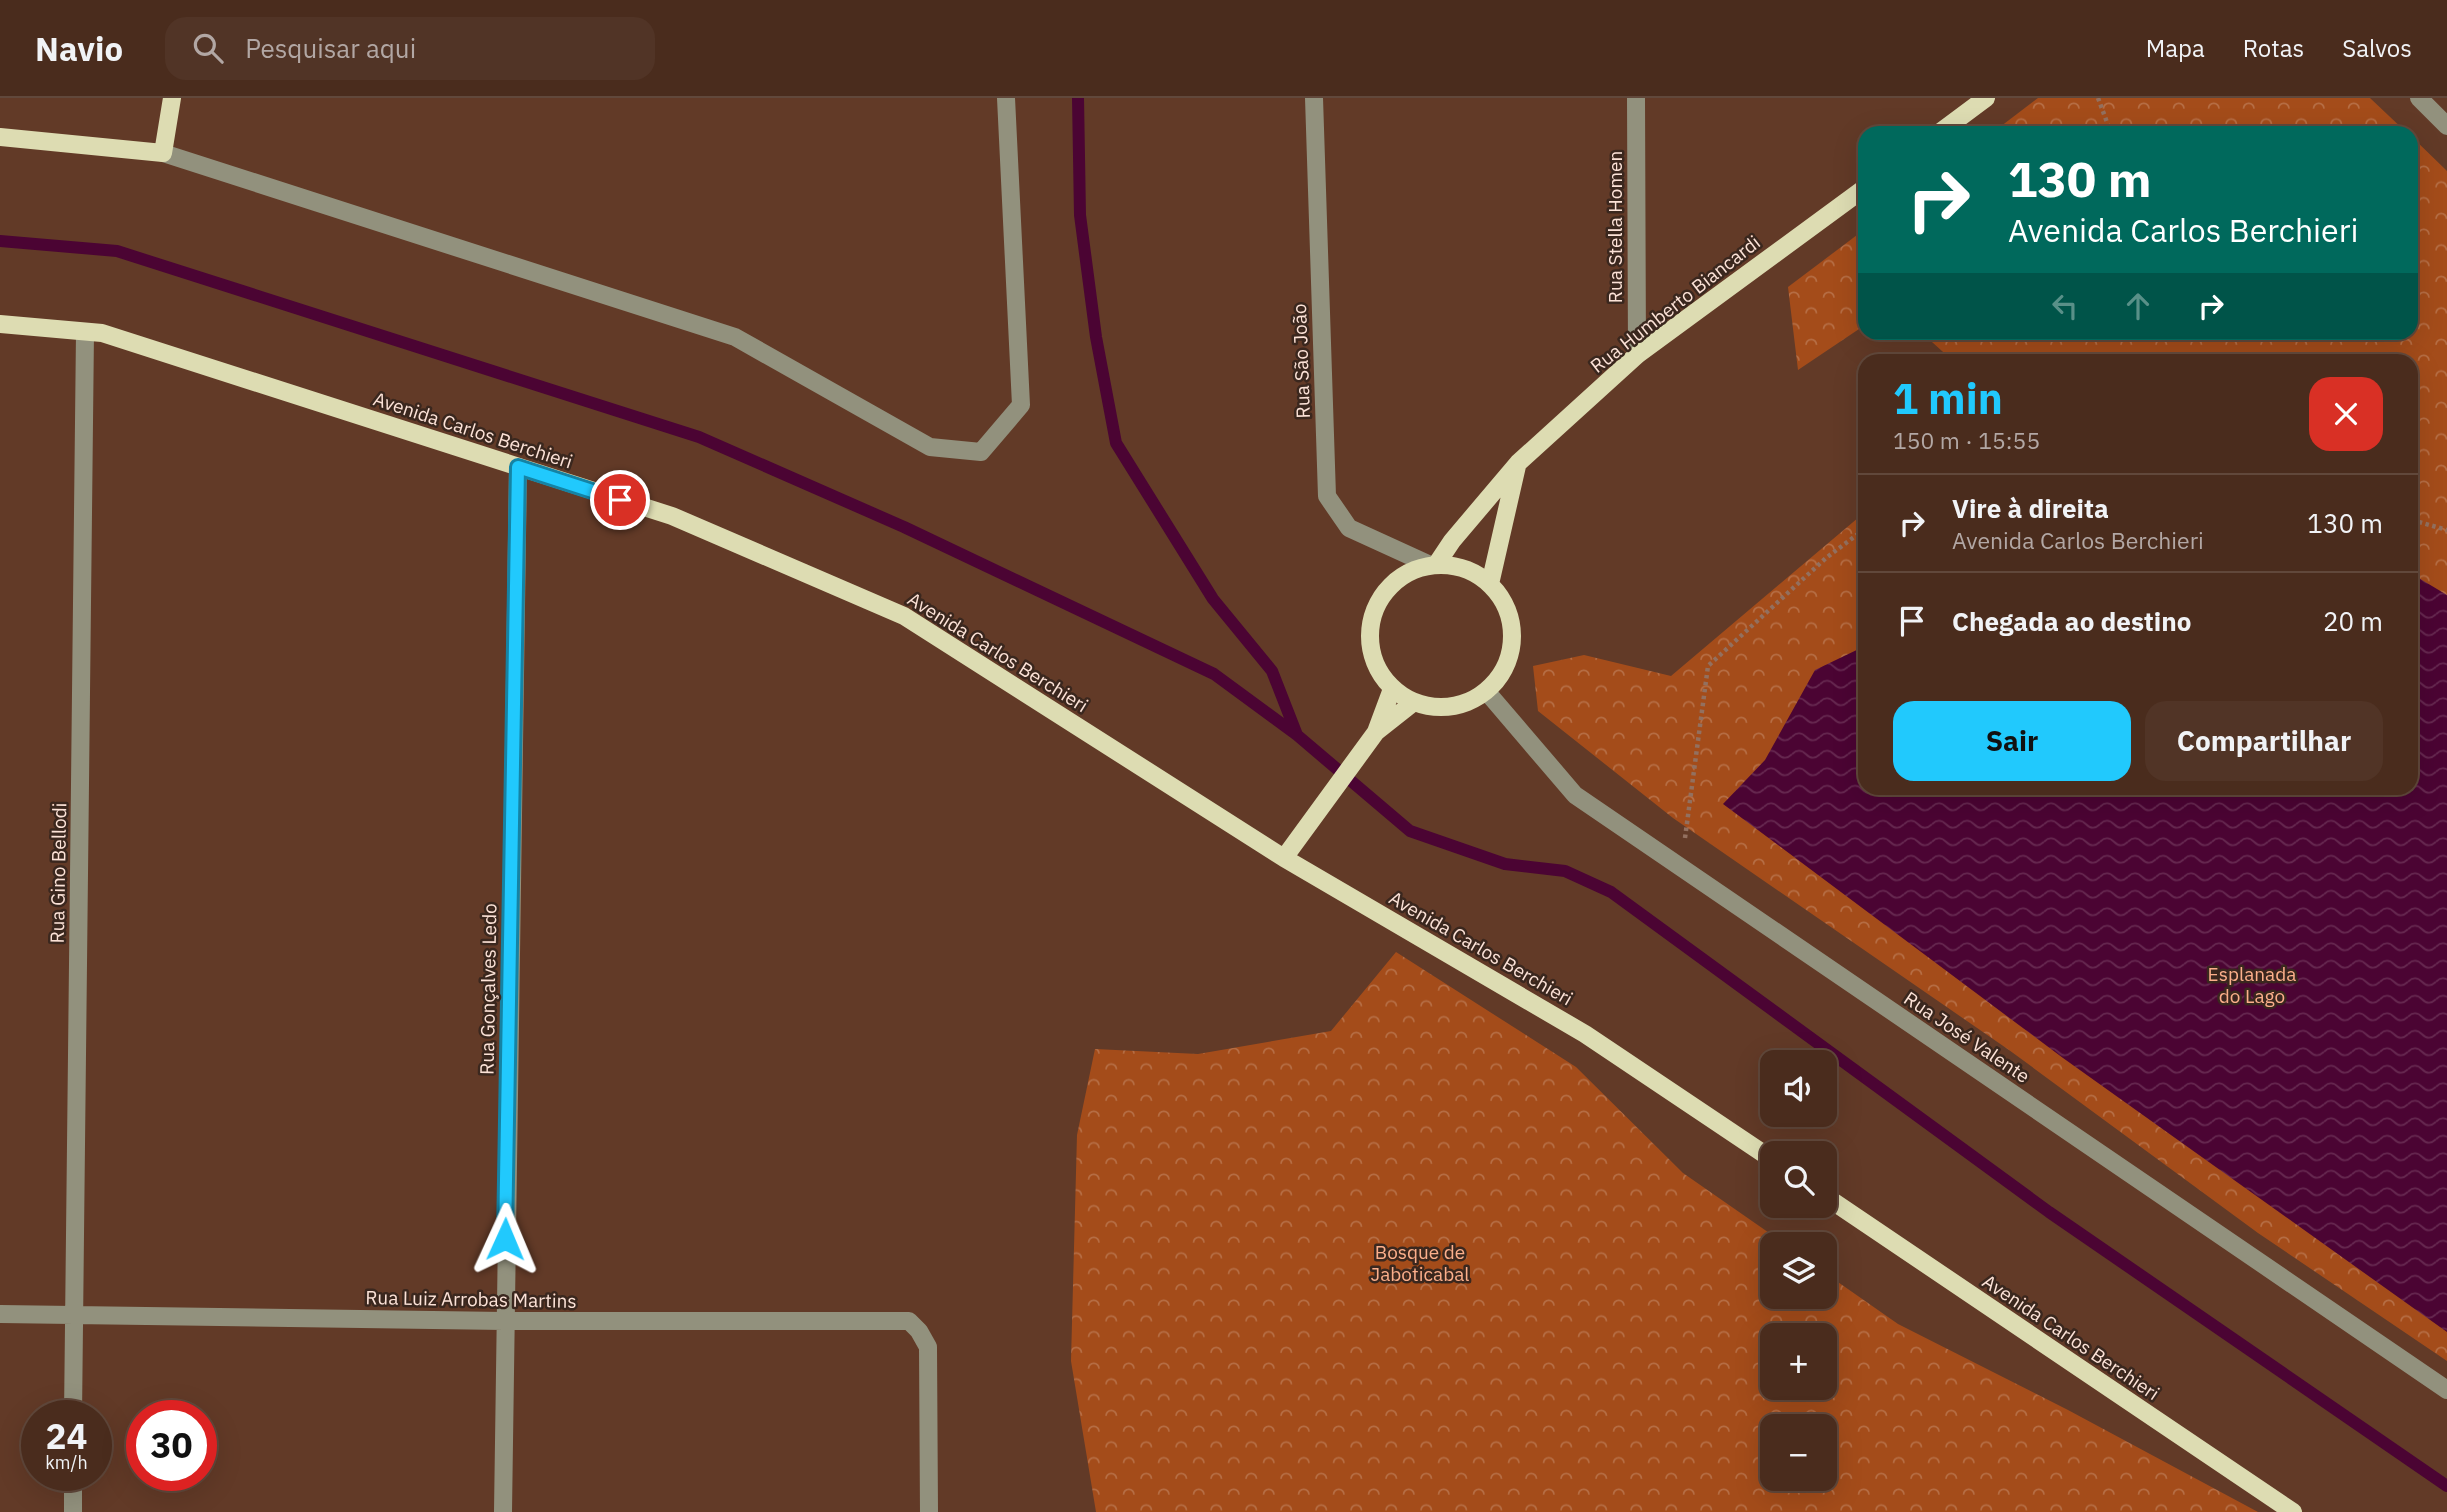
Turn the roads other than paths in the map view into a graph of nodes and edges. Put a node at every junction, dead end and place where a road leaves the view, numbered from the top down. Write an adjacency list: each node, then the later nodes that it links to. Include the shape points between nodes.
1 (172, 98): 10 (main road)
2 (1006, 98): 10 (street, via 1021,405 981,452 930,447 735,337)
3 (1314, 98): 17 (street, Rua São João, via 1327,496 1349,528)
4 (1636, 98): 14 (street, Rua Stella Homen)
5 (1986, 98): 7 (main road)
6 (2419, 98): 8 (street)
7 (1948, 126)
8 (2447, 126)
9 (0, 137): 10 (main road)
10 (163, 153)
11 (1858, 193): 14 (main road, Rua Humberto Biancardi)
12 (0, 324): 13 (main road, Avenida Carlos Berchieri)
13 (85, 332): 16 (main road, Avenida Carlos Berchieri, via 102,333); 27 (street, Rua Gino Bellodi)
14 (1637, 355): 15 (main road, Rua Humberto Biancardi)
15 (1518, 463): 17 (main road, Rua Humberto Biancardi); 18 (main road)
16 (518, 467): 23 (main road, Avenida Carlos Berchieri, via 672,516 904,616); 28 (street, Rua Gonçalves Ledo)
17 (1433, 565): 18 (main road, via 1455,566); 19 (main road, via 1408,573 1390,586 1377,605 1371,649 1378,670)
18 (1490, 584): 20 (main road, via 1501,597 1513,634 1502,675)
19 (1392, 689): 21 (main road); 22 (main road)
20 (1487, 692): 21 (main road, via 1452,708); 29 (street, Rua José Valente, via 1575,795)
21 (1414, 702): 22 (main road)
22 (1376, 732): 23 (main road)
23 (1284, 858): 24 (main road, Avenida Carlos Berchieri, via 1585,1034)
24 (1760, 1151)
25 (1837, 1204): 35 (main road, Avenida Carlos Berchieri)
26 (0, 1314): 27 (street, Rua Luiz Arrobas Martins)
27 (73, 1315): 28 (street, Rua Luiz Arrobas Martins); 30 (street, Rua Gino Bellodi)
28 (504, 1321): 33 (street, Rua Gonçalves Ledo); 34 (street, Rua Luiz Arrobas Martins, via 909,1321 928,1347)
29 (2447, 1390)
30 (73, 1400)
31 (73, 1491): 32 (street)
32 (73, 1512)
33 (503, 1512)
34 (929, 1512)
35 (2293, 1512)

